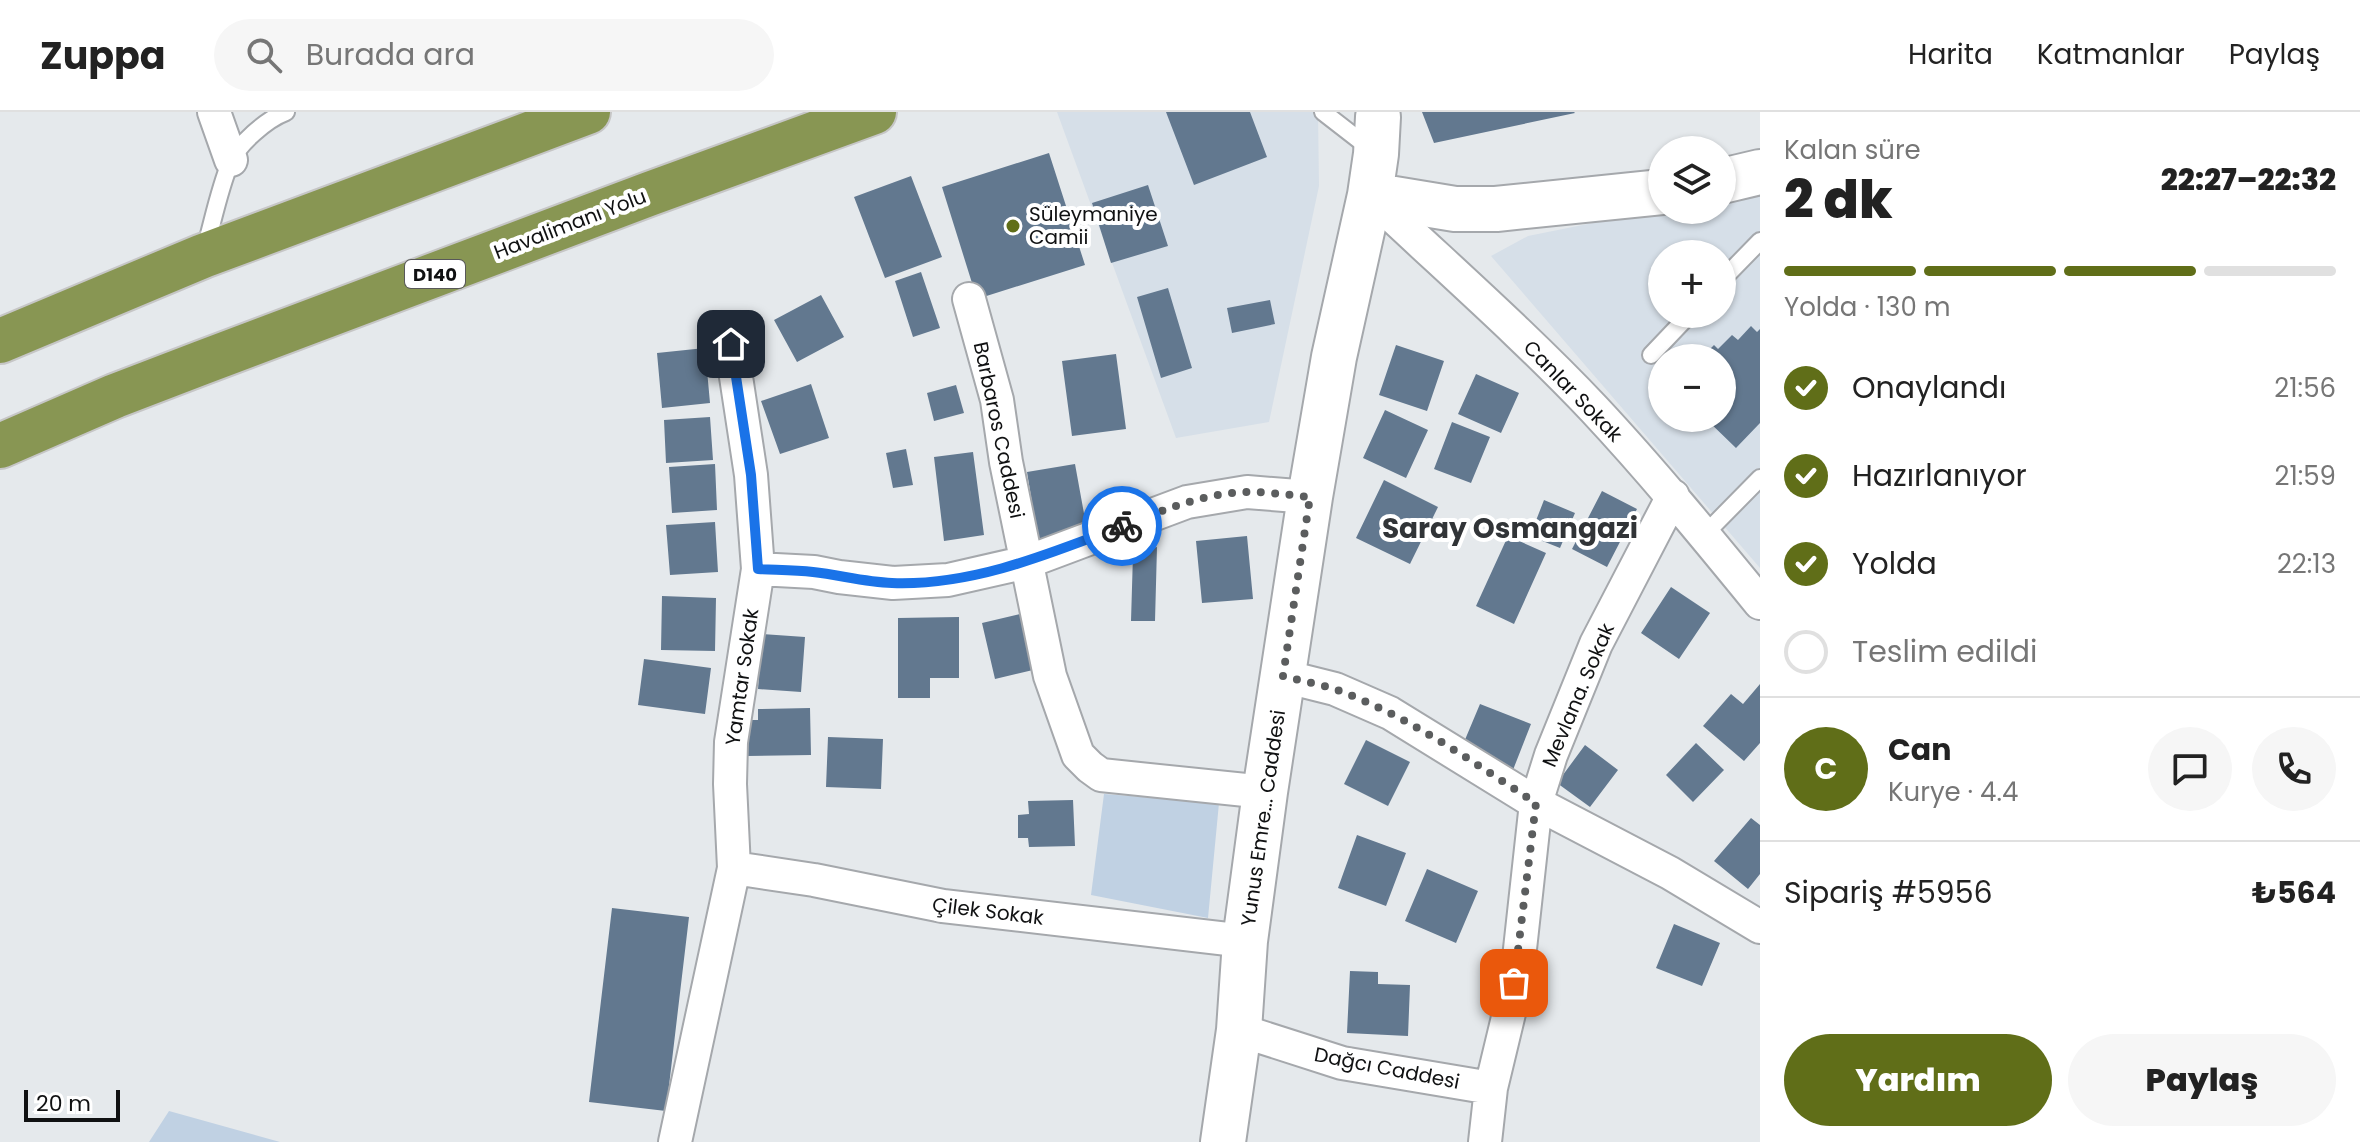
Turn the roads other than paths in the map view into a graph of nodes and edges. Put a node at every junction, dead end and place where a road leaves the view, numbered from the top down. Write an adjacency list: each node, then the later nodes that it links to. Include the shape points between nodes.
1 (214, 112): 7 (street)
2 (286, 112): 7 (lane, via 255,132)
3 (588, 112): 12 (highway)
4 (874, 112): 19 (highway, Havalimanı Yolu / D140, via 215,357)
5 (1323, 112): 6 (lane)
6 (1375, 155): 10 (street, via 1455,209); 21 (street, Canlar Sokak, via 1549,365); 22 (street, Yunus Emre... Caddesi)
7 (231, 160): 12 (lane)
8 (1760, 172): 9 (street)
9 (1736, 178)
10 (1648, 193)
11 (1760, 241): 13 (lane)
12 (203, 256): 16 (highway)
13 (1736, 266)
14 (969, 299): 24 (street, Barbaros Caddesi, via 997,400)
15 (1677, 328): 18 (lane)
16 (0, 341)
17 (731, 344): 25 (street, Yamtar Sokak, via 751,475)
18 (1661, 344)
19 (0, 446)
20 (1760, 478): 23 (lane)
21 (1673, 496): 23 (street, Canlar Sokak); 29 (street, Mevlana. Sokak, via 1596,644)
22 (1310, 497): 24 (street, via 1247,492 1187,502); 27 (street, Yunus Emre... Caddesi)
23 (1704, 535): 26 (street, Canlar Sokak)
24 (1027, 562): 25 (street, via 948,580 893,583); 28 (street, Barbaros Caddesi, via 1050,676 1078,755 1090,767 1101,775)
25 (758, 569): 30 (street, Yamtar Sokak, via 731,742)
26 (1760, 603)
27 (1283, 676): 28 (street, Yunus Emre... Caddesi); 29 (street, via 1335,689 1390,713)
28 (1265, 792): 32 (street, Yunus Emre... Caddesi)
29 (1536, 803): 31 (street); 34 (street, Mevlana. Sokak, via 1519,958)
30 (734, 868): 32 (street, Çilek Sokak, via 943,906); 35 (street, Yamtar Sokak)
31 (1760, 927)
32 (1245, 941): 33 (street, Yunus Emre... Caddesi)
33 (1239, 1030): 34 (street, Dağcı Caddesi, via 1342,1063); 36 (street, Yunus Emre... Caddesi)
34 (1491, 1088): 37 (street, Mevlana. Sokak)
35 (675, 1142)
36 (1223, 1142)
37 (1485, 1142)

